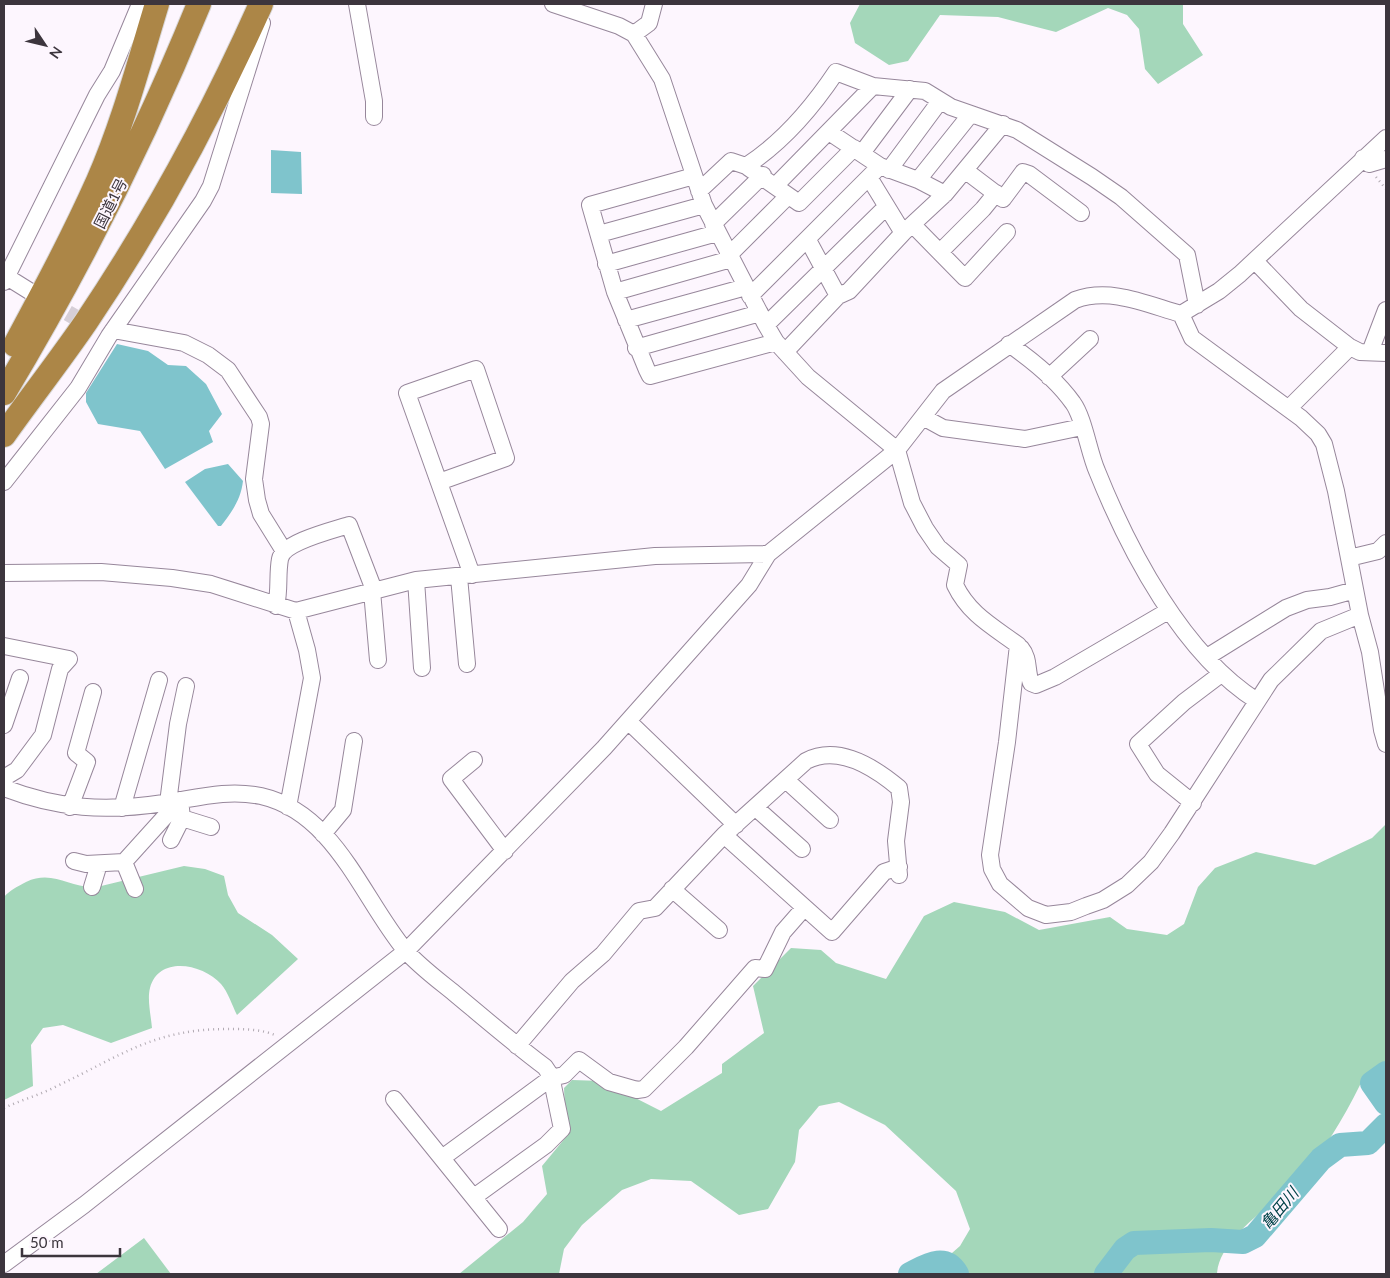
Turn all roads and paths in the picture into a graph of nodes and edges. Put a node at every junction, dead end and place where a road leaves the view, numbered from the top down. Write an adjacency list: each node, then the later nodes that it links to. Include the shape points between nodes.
1 (140, 4): 41 (street, via 112,71)
2 (157, 4): 59 (highway, via 126,105 98,180)
3 (199, 4): 61 (highway, 国道1号, via 121,182 54,311)
4 (263, 4): 52 (street, via 264,19 211,186); 65 (highway, via 182,164 133,247 86,322)
5 (358, 4): 13 (street)
6 (553, 4): 8 (street)
7 (654, 4): 8 (street, via 649,23)
8 (634, 34): 25 (street, via 662,79)
9 (873, 86): 10 (street); 15 (street); 20 (street, via 836,72 814,104 762,156)
10 (910, 89): 11 (street, via 925,91); 17 (street)
11 (940, 101): 12 (street); 22 (street)
12 (970, 115): 14 (street); 24 (street)
13 (374, 117)
14 (1003, 124): 21 (street); 46 (street, via 1092,177 1160,229 1187,255)
15 (829, 132): 17 (street); 26 (street)
16 (1386, 138): 18 (street)
17 (858, 150): 22 (street); 26 (street, via 800,203)
18 (1363, 158): 19 (street, via 1369,164); 38 (street)
19 (1386, 158)
20 (746, 166): 23 (street); 25 (street, via 731,161)
21 (966, 171): 27 (street); 28 (street)
22 (880, 172): 24 (street); 29 (street); 35 (street)
23 (762, 175): 26 (street); 31 (street)
24 (918, 180): 28 (street)
25 (699, 191): 31 (street); 34 (street); 34 (street, via 590,205)
26 (782, 191): 37 (street)
27 (996, 193): 30 (street, via 1003,198 1023,172); 36 (street)
28 (945, 194): 32 (street)
29 (886, 207): 32 (street); 40 (street)
30 (1081, 213)
31 (715, 228): 37 (street); 39 (street)
32 (909, 229): 36 (street); 45 (street)
33 (1007, 232): 36 (street, via 965,278)
34 (598, 234): 39 (street)
35 (808, 240): 40 (street); 42 (street)
36 (940, 252)
37 (730, 257): 42 (street); 44 (street)
38 (1254, 261): 46 (street); 56 (street, via 1301,309)
39 (606, 264): 44 (street)
40 (823, 267): 45 (street); 49 (street)
41 (5, 280): 43 (street)
42 (748, 291): 49 (street); 50 (street)
43 (31, 292)
44 (615, 292): 50 (street)
45 (838, 296): 55 (street)
46 (1197, 305): 48 (street)
47 (1386, 310): 58 (street)
48 (1181, 314): 54 (street, via 1120,296 1088,295 1074,300); 62 (street, via 1192,338)
49 (763, 319): 55 (street); 57 (street)
50 (626, 320): 57 (street)
51 (92, 327): 52 (street)
52 (111, 333): 67 (street, via 78,388); 70 (street, via 191,345 228,370 259,417 261,424 254,479 257,500 261,514)
53 (1090, 339): 60 (street)
54 (1010, 344): 60 (street); 63 (street, via 943,391)
55 (781, 347): 57 (street, via 650,376); 66 (street, via 823,390)
56 (1350, 347): 58 (street, via 1360,352); 62 (street)
57 (636, 348)
58 (1378, 352)
59 (4, 366)
60 (1049, 377): 64 (street, via 1074,405)
61 (4, 393)
62 (1289, 408): 72 (street, via 1311,426 1324,444)
63 (923, 417): 64 (street, via 943,428 1025,439); 66 (street)
64 (1082, 427): 80 (street, via 1116,514)
65 (4, 435)
66 (897, 450): 71 (street); 82 (street, via 912,503 925,528 938,547 959,565 954,585 963,602)
67 (4, 482)
68 (439, 482): 68 (street, via 407,393 476,369 506,458); 74 (street)
69 (1386, 544): 72 (street, via 1378,551)
70 (284, 551): 76 (street, via 296,543 349,525); 78 (street, via 280,557)
71 (768, 554): 74 (street, via 655,556); 94 (street, via 749,585)
72 (1349, 558): 77 (street)
73 (4, 572): 78 (street, via 140,574 211,584)
74 (465, 576): 75 (street); 86 (street)
75 (416, 580): 76 (street); 87 (street)
76 (373, 590): 79 (street); 85 (street)
77 (1356, 590): 81 (street); 84 (street, via 1330,598 1307,600 1286,608)
78 (276, 606): 79 (street)
79 (296, 611): 105 (street, via 308,650 312,678)
80 (1168, 611): 82 (street, via 1036,685 1030,679 1028,656); 84 (street)
81 (1360, 615): 93 (street, via 1321,631 1271,680); 97 (street)
82 (1018, 645): 103 (street, via 1010,724 990,855 992,869 1000,884 1015,898 1028,908 1046,915 1071,912 1113,894 1151,862)
83 (4, 646): 100 (street, via 69,660 60,669 42,735 17,770)
84 (1206, 657): 88 (street)
85 (378, 660)
86 (467, 664)
87 (422, 668)
88 (1221, 674): 93 (street); 103 (street, via 1138,744 1157,774)
89 (159, 680): 106 (street)
90 (14, 685): 95 (street)
91 (186, 686): 102 (street, via 178,724)
92 (93, 692): 104 (street, via 76,753 87,762)
93 (1257, 701): 103 (street)
94 (628, 721): 111 (street); 115 (street)
95 (4, 725)
96 (354, 741): 112 (street, via 343,810)
97 (1386, 744)
98 (474, 760): 115 (street, via 451,779)
99 (786, 780): 107 (street); 109 (street); 122 (street, via 806,762 824,754 868,765 901,791 896,828 899,871 884,872 832,932)
100 (4, 782)
101 (4, 788): 104 (street, via 40,801)
102 (174, 801): 105 (street, via 223,793 248,794); 106 (street); 108 (street); 117 (street)
103 (1193, 803)
104 (70, 807): 106 (street)
105 (288, 807): 112 (street)
106 (122, 808)
107 (756, 808): 111 (street); 114 (street)
108 (182, 818): 110 (street); 113 (street)
109 (830, 820)
110 (211, 827)
111 (730, 830): 121 (street); 122 (street)
112 (323, 834): 124 (street)
113 (171, 840)
114 (802, 849)
115 (505, 851): 124 (street)
116 (74, 861): 118 (street)
117 (124, 862): 118 (street); 120 (street)
118 (99, 864): 119 (street)
119 (92, 887)
120 (135, 889)
121 (672, 889): 123 (street); 126 (street, via 655,908 639,911 603,954 572,981)
122 (804, 908): 127 (street, via 783,932 765,969 756,968 644,1089 609,1082 579,1060 564,1075)
123 (720, 930)
124 (406, 951): 125 (street); 126 (street)
125 (289, 1043): 129 (path, via 273,1034 244,1029 199,1029 159,1037 134,1046 56,1087); 133 (street)
126 (517, 1046): 127 (street, via 544,1067)
127 (551, 1078): 130 (street); 131 (street, via 562,1129 546,1145)
128 (394, 1100): 130 (street)
129 (4, 1108)
130 (442, 1158): 131 (street)
131 (474, 1197): 132 (street)
132 (499, 1229)
133 (4, 1264)

